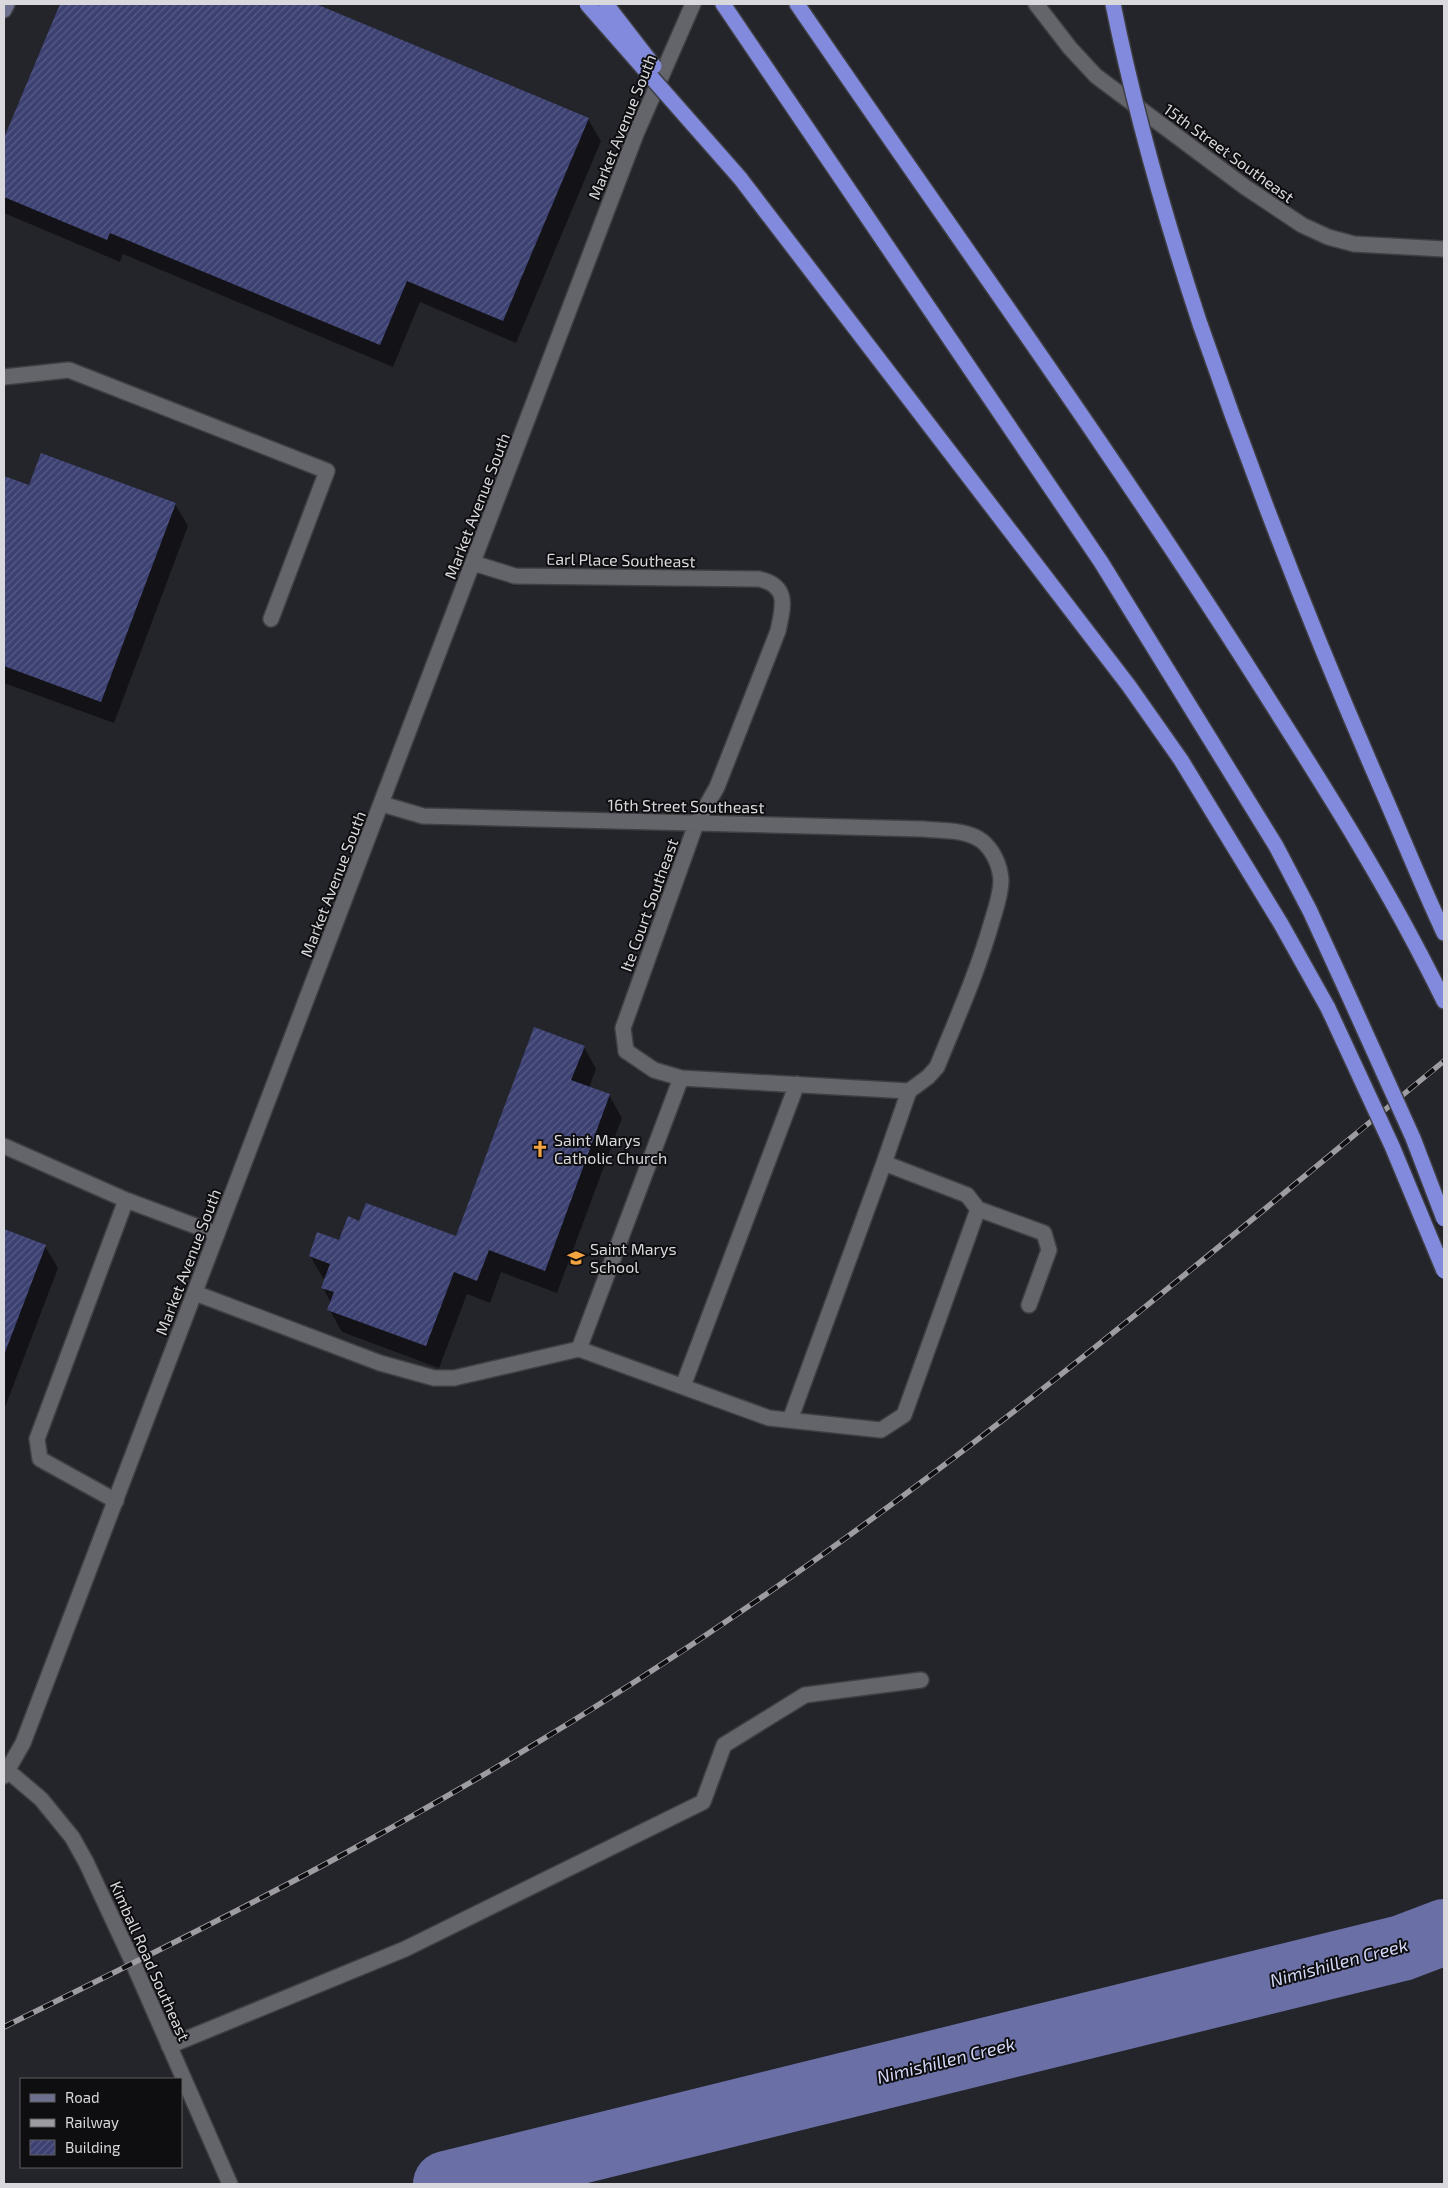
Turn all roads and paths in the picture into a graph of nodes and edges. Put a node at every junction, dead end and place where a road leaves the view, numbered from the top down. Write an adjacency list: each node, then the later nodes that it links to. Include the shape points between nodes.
1 (6, 4): 9 (main road)
2 (587, 4): 10 (highway, bridge)
3 (606, 4): 10 (highway, bridge)
4 (693, 4): 13 (street, Market Avenue South, via 636,134)
5 (723, 4): 27 (highway, bridge, via 1101,562 1276,846 1348,994)
6 (797, 4): 19 (highway, via 1212,609 1332,797 1413,937)
7 (1036, 4): 11 (street, 15th Street Southeast, via 1096,76 1245,188 1302,225 1354,244)
8 (1113, 4): 18 (highway, bridge, via 1142,135 1200,324 1304,605)
9 (4, 10)
10 (740, 178): 29 (highway, bridge, via 1129,686 1181,760 1328,1008 1392,1146)
11 (1444, 249)
12 (4, 377): 15 (street, via 69,370 328,471)
13 (473, 563): 14 (street, Earl Place Southeast, via 515,576); 16 (street, Market Avenue South)
14 (771, 581): 17 (street, Ite Court Southeast, via 781,592 784,605 778,631 716,787)
15 (271, 619)
16 (382, 804): 17 (street, 16th Street Southeast, via 423,816); 28 (street, Market Avenue South)
17 (696, 824): 20 (street, Ite Court Southeast, via 623,1028 626,1051 654,1070); 22 (street, 16th Street Southeast, via 964,832 988,846 998,864 1001,880 1000,895 985,947 937,1067)
18 (1444, 933)
19 (1444, 1001)
20 (681, 1078): 21 (street); 32 (street)
21 (797, 1084): 22 (street); 33 (street)
22 (909, 1091): 24 (street)
23 (4, 1146): 25 (street)
24 (884, 1163): 26 (street, via 968,1195); 34 (street)
25 (126, 1200): 28 (street); 35 (street, via 37,1439 40,1458)
26 (978, 1209): 31 (street, via 1044,1233 1049,1250); 34 (street, via 904,1415 881,1430)
27 (1444, 1219)
28 (218, 1234): 30 (street, Market Avenue South)
29 (1444, 1272)
30 (195, 1293): 32 (street, via 380,1363 434,1378 454,1378); 35 (street, Market Avenue South)
31 (1029, 1305)
32 (579, 1348): 33 (street)
33 (683, 1386): 34 (street, via 769,1418)
34 (790, 1420)
35 (116, 1501): 37 (street, Market Avenue South, via 23,1743)
36 (922, 1680): 38 (street, via 805,1695 724,1745 703,1802 406,1949)
37 (6, 1773): 38 (street, Kimball Road Southeast, via 41,1799 72,1837)
38 (169, 2046): 39 (street, Kimball Road Southeast)
39 (230, 2184)

